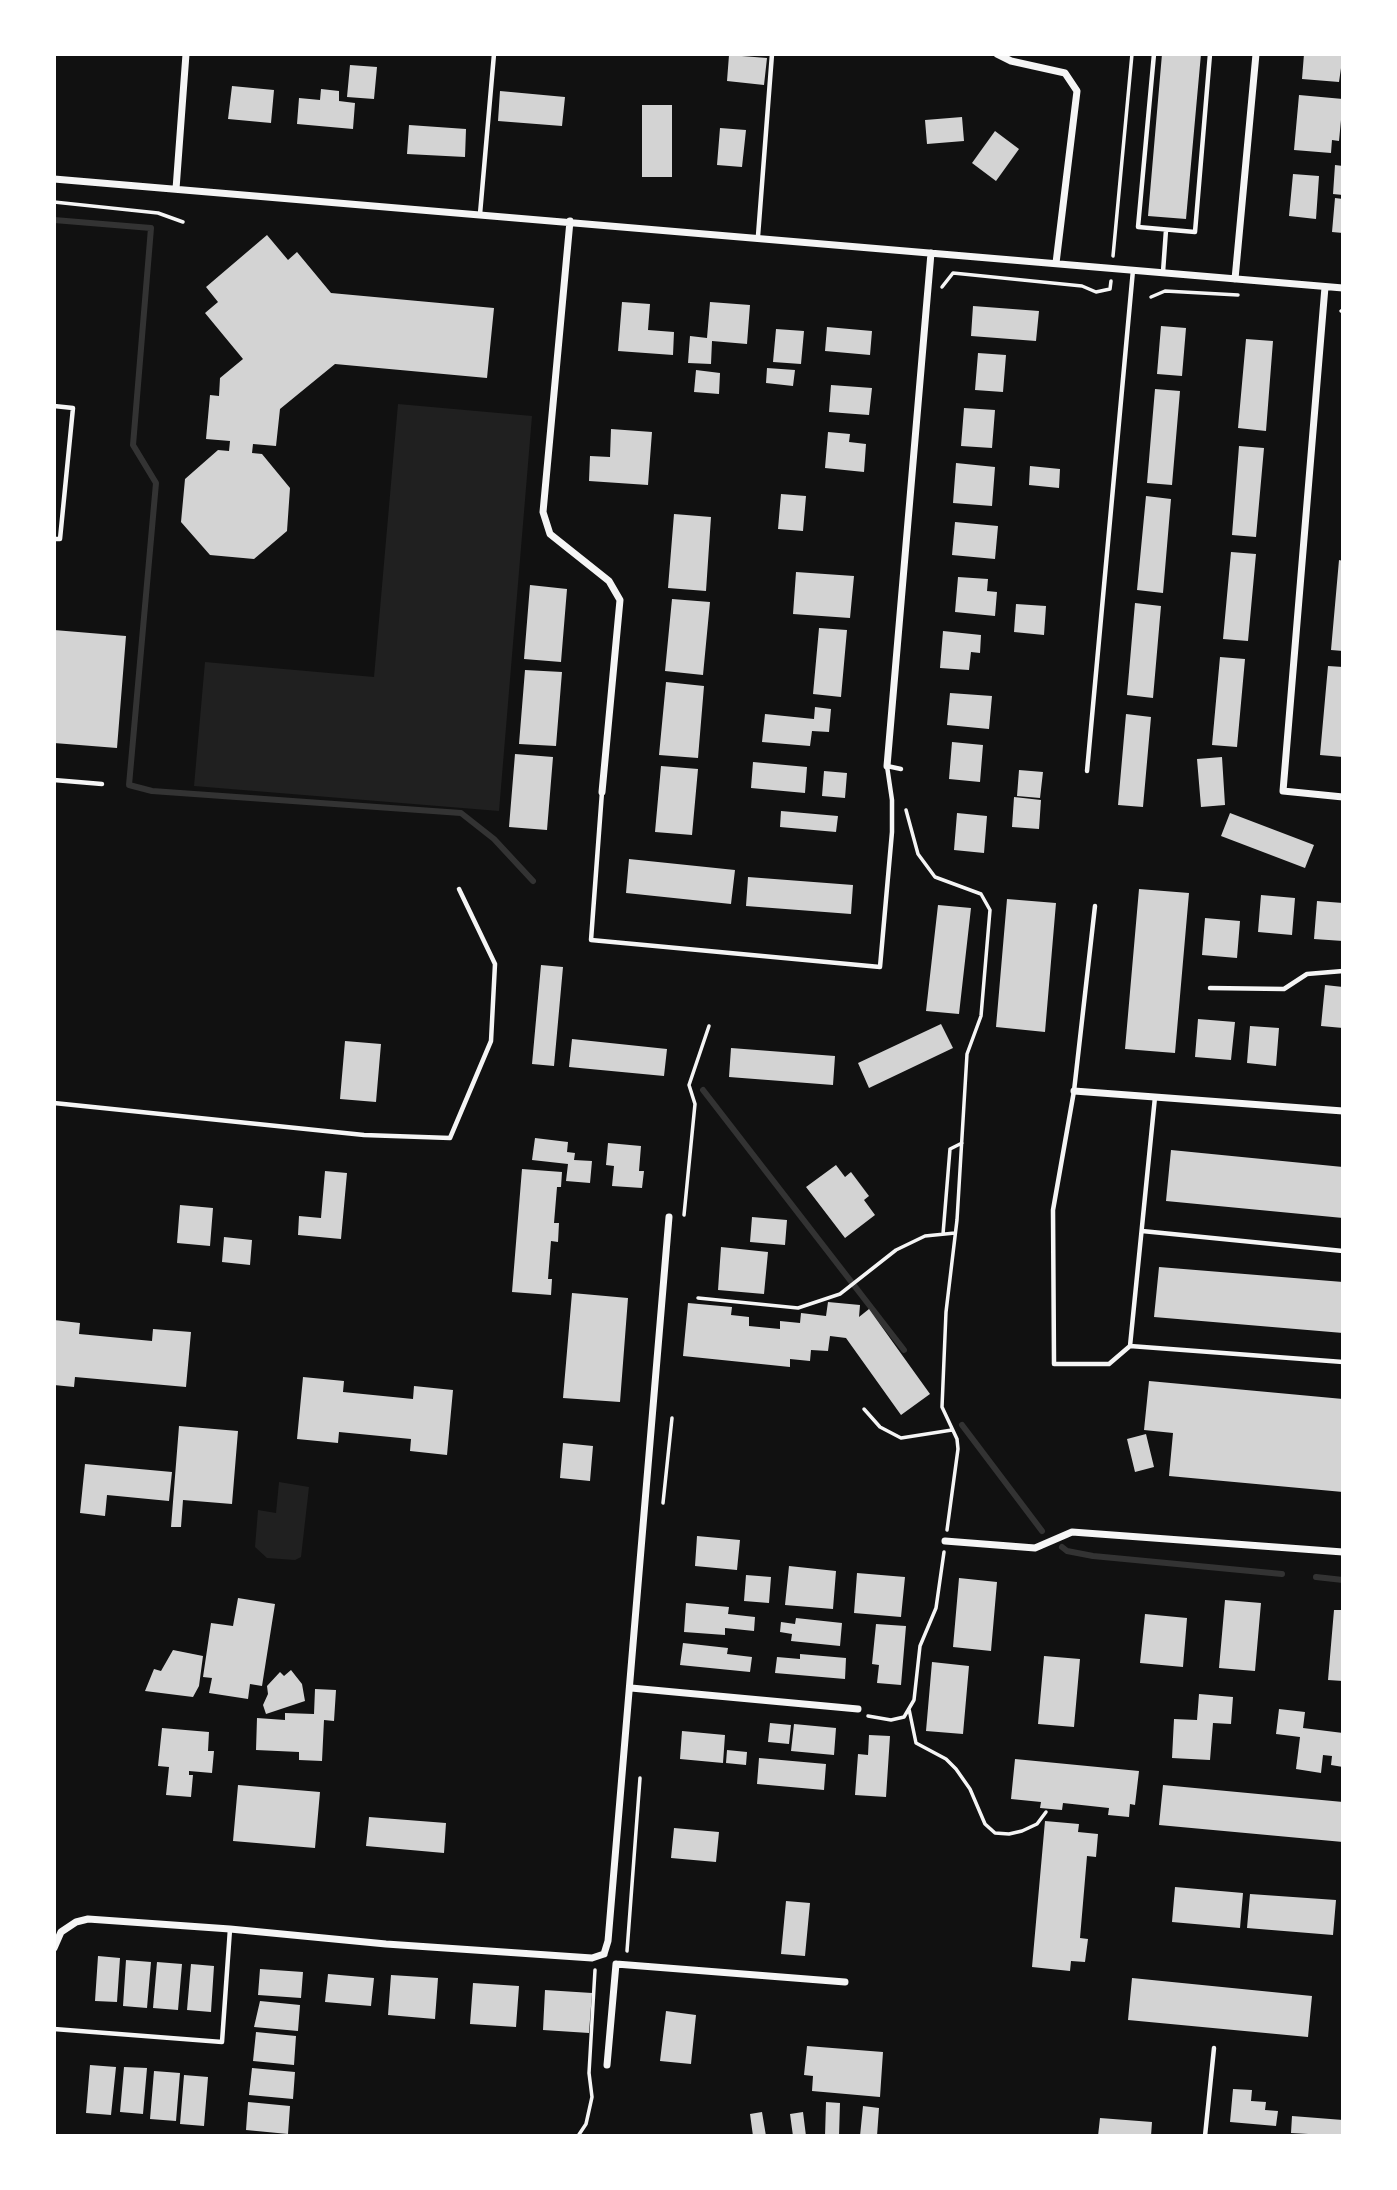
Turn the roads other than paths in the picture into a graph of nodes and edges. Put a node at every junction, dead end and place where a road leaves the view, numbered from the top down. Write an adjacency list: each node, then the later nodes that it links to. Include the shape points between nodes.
1 (186, 54): 9 (street)
2 (494, 54): 10 (lane)
3 (772, 54): 13 (lane)
4 (997, 54): 15 (street, via 1065,73 1077,91)
5 (1154, 54): 12 (lane, via 1138,227)
6 (1210, 54): 12 (lane, via 1195,232)
7 (1256, 54): 18 (street)
8 (54, 179): 9 (street)
9 (176, 189): 10 (street)
10 (480, 214): 11 (street)
11 (570, 221): 13 (street); 28 (street, via 543,512 550,534 609,581 620,600)
12 (1167, 230): 17 (lane)
13 (758, 236): 14 (street)
14 (931, 253): 15 (street); 23 (street)
15 (1056, 263): 16 (street)
16 (1133, 270): 17 (street); 25 (lane)
17 (1163, 272): 18 (street)
18 (1235, 279): 19 (street)
19 (1325, 287): 20 (street); 29 (street, via 1283,791)
20 (1343, 288)
21 (54, 406): 22 (lane, via 73,408 60,539)
22 (54, 539)
23 (887, 766): 24 (lane); 28 (lane, via 892,832 880,967 591,940)
24 (901, 769)
25 (1087, 771)
26 (54, 780): 27 (lane)
27 (102, 784)
28 (602, 792)
29 (1343, 797)
30 (459, 888): 36 (lane, via 495,964 491,1041 450,1138 364,1135)
31 (1095, 906): 34 (lane)
32 (1343, 971): 33 (lane, via 1307,974 1284,989)
33 (1210, 988)
34 (1074, 1091): 35 (street); 41 (lane, via 1053,1210 1054,1364 1109,1364)
35 (1155, 1096): 37 (street); 39 (lane)
36 (54, 1103)
37 (1343, 1111)
38 (669, 1217): 45 (street)
39 (1142, 1231): 40 (lane); 41 (lane)
40 (1343, 1251)
41 (1130, 1346): 42 (lane)
42 (1343, 1363)
43 (945, 1541): 44 (street, via 1031,1548 1072,1532)
44 (1343, 1552)
45 (631, 1688): 46 (street); 49 (street)
46 (858, 1709)
47 (230, 1929): 48 (street, via 88,1919 61,1932); 49 (street, via 592,1958); 52 (lane, via 222,2042)
48 (54, 1948)
49 (604, 1954): 50 (street)
50 (616, 1964): 51 (street); 54 (street)
51 (845, 1982)
52 (54, 2029)
53 (1214, 2048): 55 (lane)
54 (607, 2065)
55 (1205, 2136)

